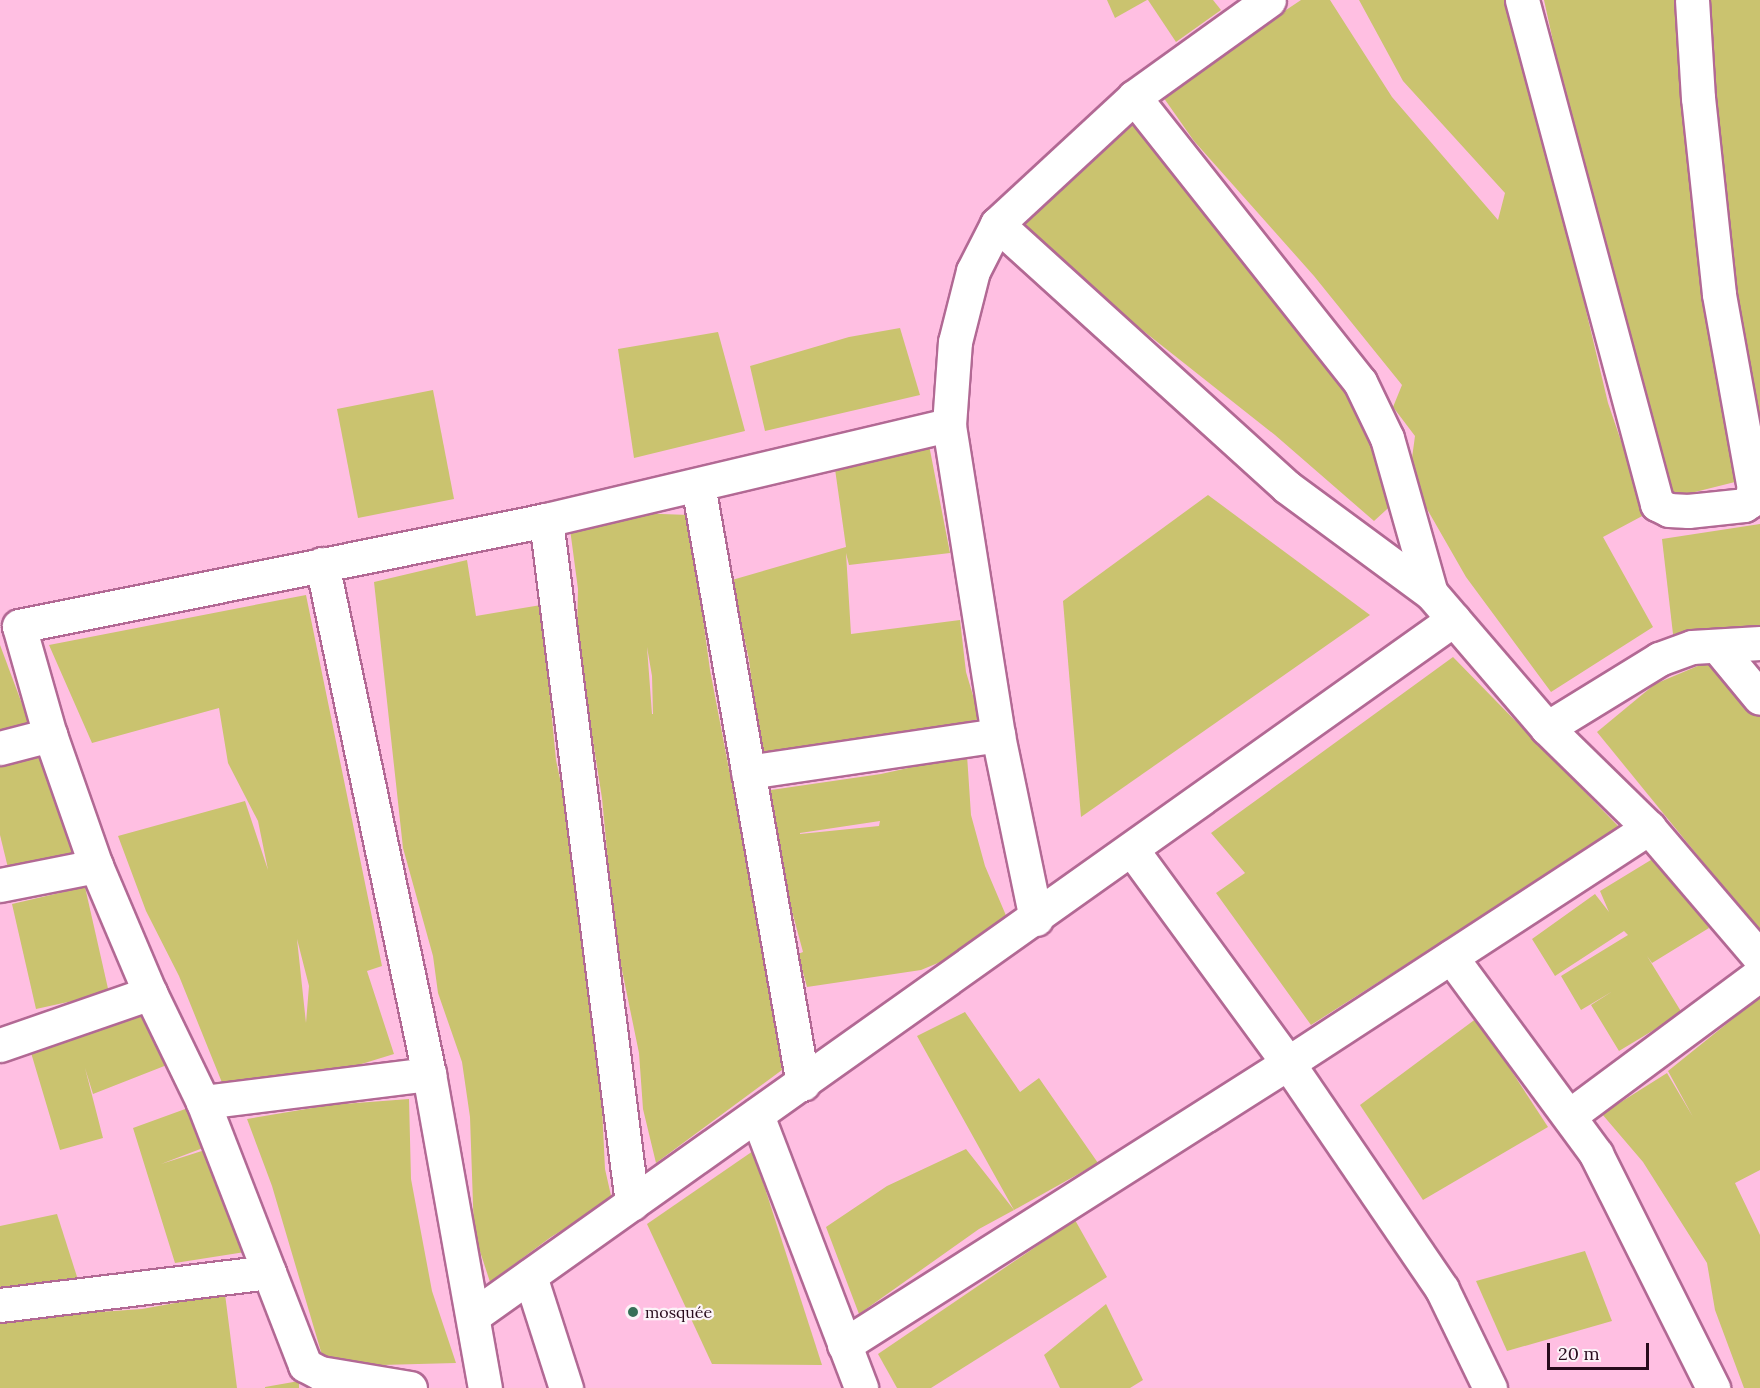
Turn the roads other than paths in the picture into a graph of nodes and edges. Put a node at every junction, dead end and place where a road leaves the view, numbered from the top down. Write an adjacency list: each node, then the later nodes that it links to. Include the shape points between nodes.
1 (1269, 0): 4 (street)
2 (1522, 0): 3 (street, via 1657,504 1669,510 1688,511 1744,505 1754,489 1719,294)
3 (1692, 0)
4 (1134, 97): 5 (street); 10 (street, via 1360,382 1387,438)
5 (997, 224): 6 (street, via 973,271 965,302 956,342); 10 (street, via 1287,487)
6 (949, 425): 7 (street); 18 (street)
7 (698, 485): 8 (street); 20 (street)
8 (546, 520): 9 (street); 37 (street)
9 (322, 564): 12 (street); 32 (street)
10 (1431, 593): 11 (street)
11 (1454, 620): 16 (street); 22 (street)
12 (9, 628): 17 (street)
13 (1760, 643): 14 (street)
14 (1717, 646): 15 (street); 16 (street, via 1692,647 1659,659)
15 (1760, 698)
16 (1547, 728): 21 (street)
17 (50, 735): 19 (street); 23 (street)
18 (998, 735): 20 (street); 25 (street)
19 (0, 747)
20 (748, 772): 33 (street)
21 (1649, 828): 26 (street); 27 (street)
22 (1132, 850): 25 (street); 31 (street)
23 (96, 866): 24 (street); 29 (street)
24 (0, 885)
25 (1036, 919): 33 (street)
26 (1451, 957): 31 (street); 36 (street)
27 (1760, 958)
28 (1760, 974): 36 (street)
29 (150, 993): 30 (street); 34 (street)
30 (0, 1045)
31 (1288, 1063): 42 (street); 47 (street, via 1442,1289)
32 (429, 1074): 34 (street); 41 (street)
33 (803, 1084): 35 (street)
34 (203, 1102): 38 (street)
35 (757, 1115): 37 (street); 42 (street)
36 (1569, 1116): 48 (street, via 1596,1154)
37 (632, 1203): 39 (street)
38 (269, 1272): 40 (street); 43 (street, via 305,1365 320,1373)
39 (530, 1276): 41 (street); 45 (street)
40 (0, 1305)
41 (473, 1316): 44 (street)
42 (844, 1345): 46 (street)
43 (397, 1387)
44 (485, 1388)
45 (566, 1388)
46 (861, 1388)
47 (1490, 1388)
48 (1713, 1388)

